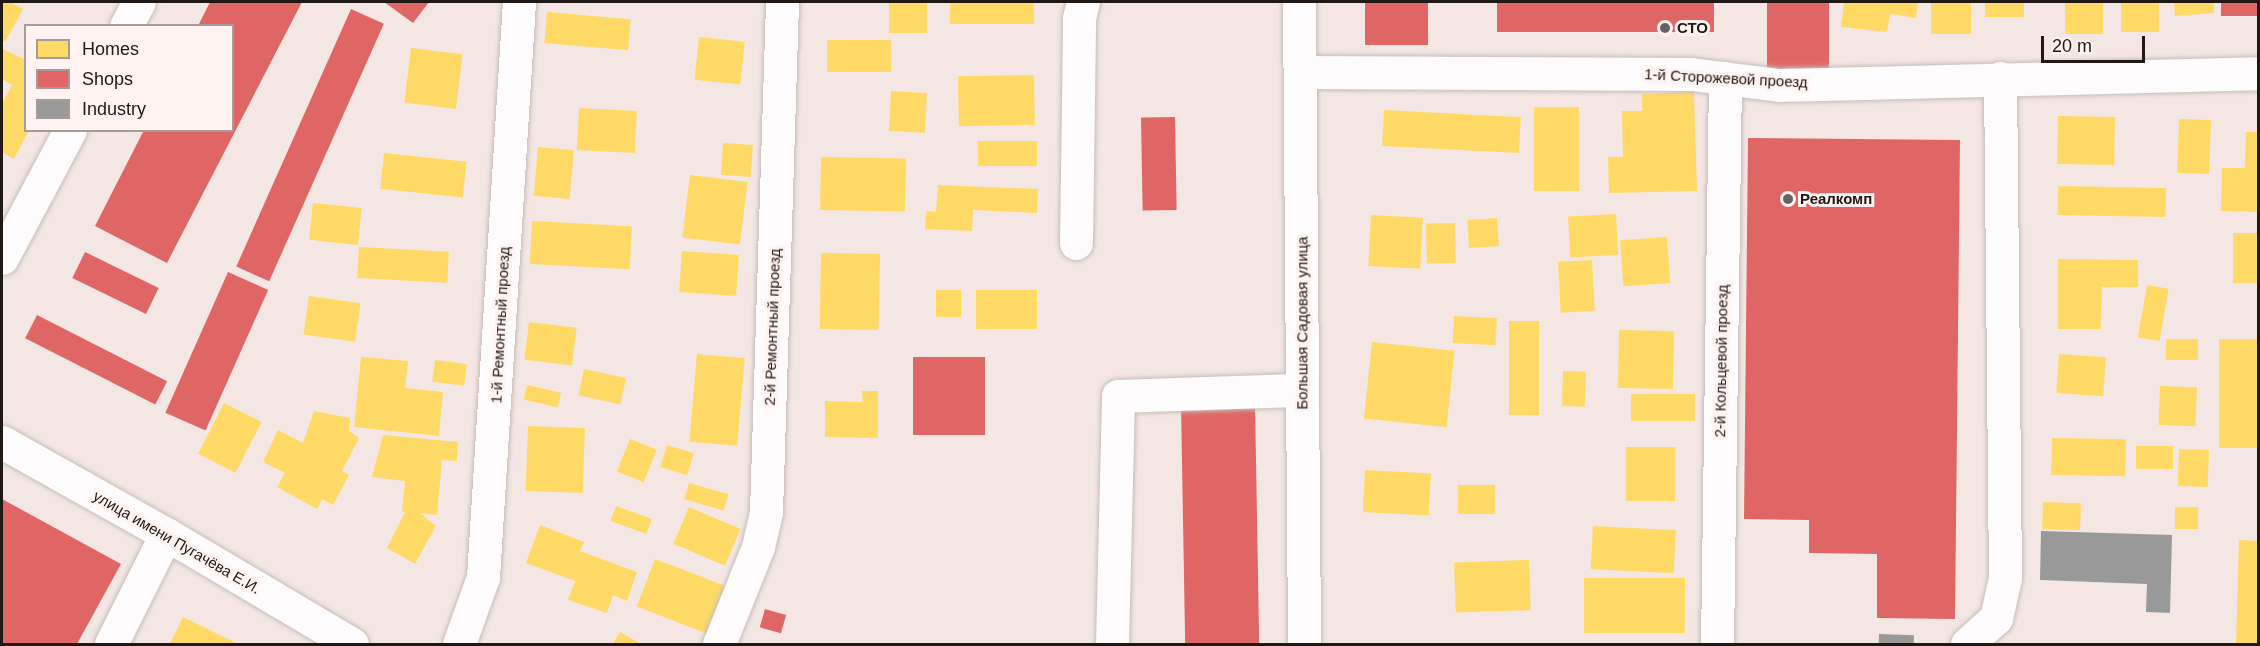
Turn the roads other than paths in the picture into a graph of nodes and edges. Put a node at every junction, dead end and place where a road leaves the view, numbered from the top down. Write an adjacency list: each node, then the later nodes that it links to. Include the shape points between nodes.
1 (139, 2): 6 (street)
2 (519, 2): 19 (street, 1-й Ремонтный проезд, via 483,577)
3 (782, 2): 20 (street, 2-й Ремонтный проезд, via 766,512 758,547)
4 (1083, 2): 12 (street, via 1079,18)
5 (1299, 2): 7 (street, Большая Садовая улица)
6 (127, 24)
7 (1301, 72): 9 (street, 1-й Сторожевой проезд, via 1691,74); 14 (street, Большая Садовая улица)
8 (2259, 73): 10 (street, 1-й Сторожевой проезд)
9 (1725, 78): 10 (street, 1-й Сторожевой проезд, via 1779,85); 23 (street, 2-й Кольцевой проезд)
10 (2000, 78): 24 (street, via 2006,578 1996,618)
11 (69, 132): 13 (street)
12 (1076, 243)
13 (2, 258)
14 (1302, 390): 21 (street, via 1118,396); 22 (street, Большая Садовая улица)
15 (2, 442): 16 (street, улица имени Пугачёва Е.И.)
16 (166, 534): 17 (street); 18 (street, улица имени Пугачёва Е.И.)
17 (111, 645)
18 (352, 645)
19 (459, 645)
20 (718, 645)
21 (1112, 645)
22 (1304, 645)
23 (1717, 645)
24 (1967, 645)

